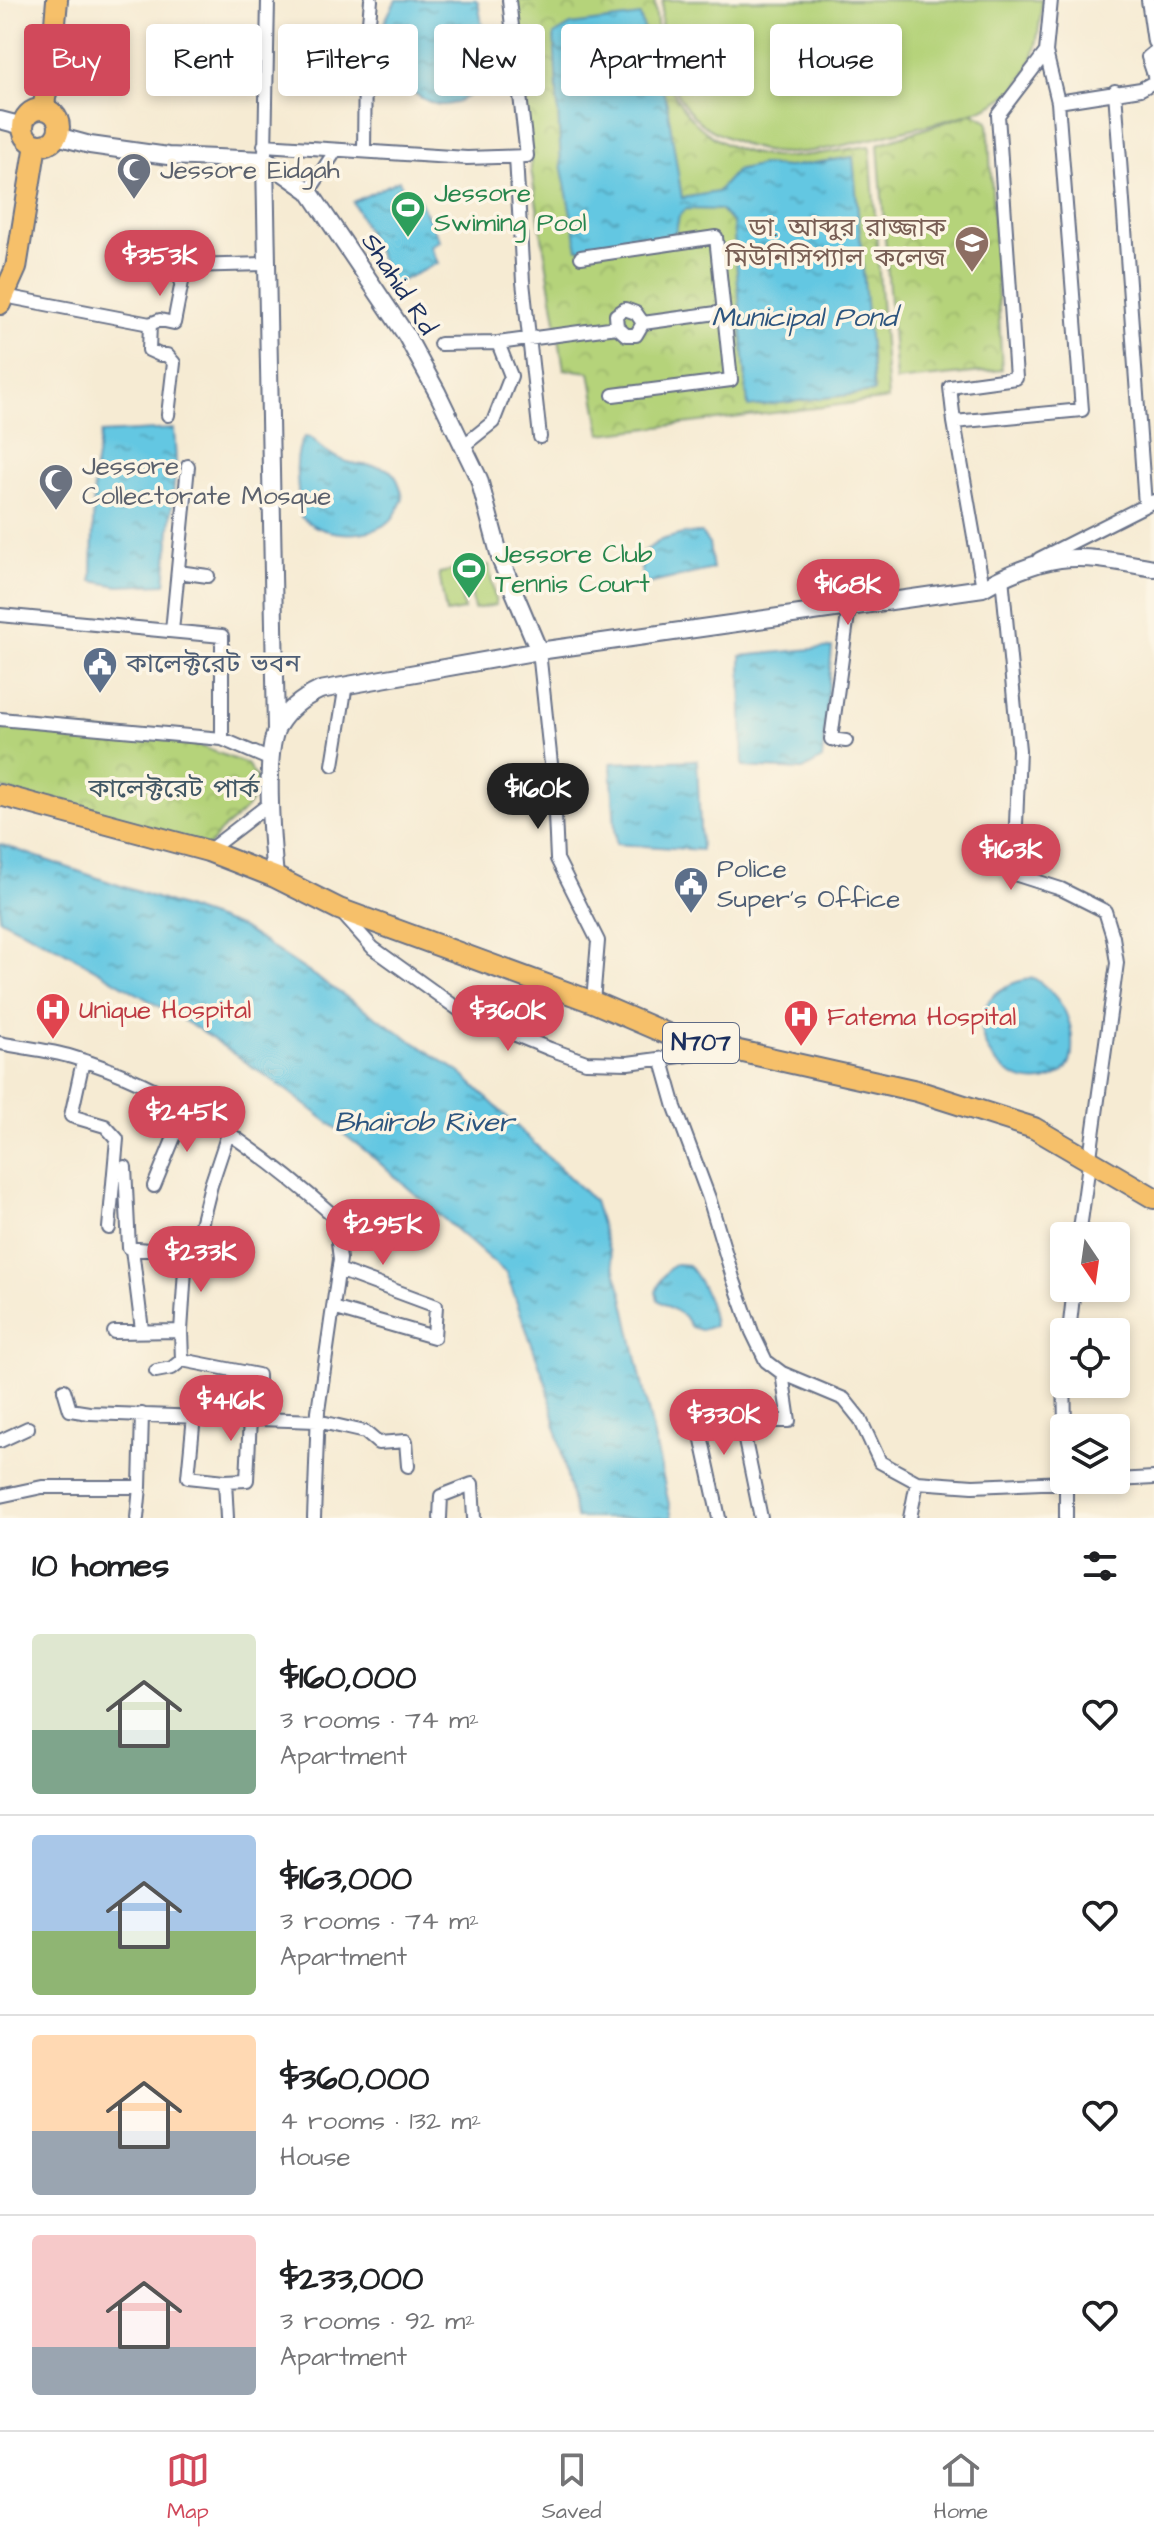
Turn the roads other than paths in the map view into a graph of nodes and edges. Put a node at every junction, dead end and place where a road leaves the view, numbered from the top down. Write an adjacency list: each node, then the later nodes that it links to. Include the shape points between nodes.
1 (57, 0): 14 (highway)
2 (268, 0): 21 (street)
3 (371, 0): 20 (street)
4 (509, 0): 22 (street, via 527,156)
5 (1051, 0): 8 (street)
6 (1148, 0): 7 (street)
7 (1154, 42)
8 (1046, 52): 13 (street); 36 (street, via 998,115 1016,378 950,387)
9 (1154, 52): 10 (street, via 1148,57)
10 (1154, 75)
11 (1154, 82): 12 (street)
12 (1115, 91): 13 (street); 40 (street)
13 (1058, 102): 36 (street, via 1082,410)
14 (43, 108): 16 (highway, via 32,111); 17 (highway, via 58,119)
15 (0, 120): 16 (street)
16 (23, 126): 18 (highway, via 26,137)
17 (57, 136): 18 (highway); 21 (street, via 168,156)
18 (36, 144): 26 (highway, via 16,268)
19 (336, 150): 20 (street); 21 (street); 23 (street)
20 (364, 151): 22 (street)
21 (265, 153): 23 (street, Shahid Rd); 25 (street)
22 (516, 157): 31 (street)
23 (309, 191): 38 (street, Shahid Rd, via 406,335)
24 (581, 257): 27 (street, via 716,237)
25 (267, 264): 29 (street, via 185,266 174,323); 52 (street)
26 (2, 300): 29 (street)
27 (724, 312): 28 (street); 34 (street, via 731,380)
28 (643, 323): 30 (street, via 636,335); 30 (street, via 625,309 616,315)
29 (150, 324): 35 (street, via 149,350 174,363)
30 (617, 327): 31 (street)
31 (530, 339): 32 (street); 37 (street)
32 (498, 343): 33 (street); 38 (street, via 511,376 493,422)
33 (440, 344)
34 (613, 395)
35 (168, 415)
36 (954, 422): 45 (street)
37 (540, 437)
38 (463, 446): 49 (street, Shahid Rd, via 479,479 501,561)
39 (188, 466): 42 (street)
40 (1150, 503): 44 (street)
41 (1154, 568): 44 (street, via 1059,559)
42 (178, 572): 43 (street); 48 (street)
43 (208, 576)
44 (1002, 577): 45 (street); 71 (street, via 1019,750 1014,874 1105,911 1117,963)
45 (983, 588): 46 (street)
46 (849, 607): 49 (street); 54 (street, via 831,739)
47 (0, 615): 48 (street)
48 (172, 631): 53 (street, via 222,636)
49 (539, 651): 50 (street); 64 (street, via 557,859 598,941)
50 (346, 684): 52 (street, via 302,699); 56 (street)
51 (0, 719): 53 (street)
52 (276, 729): 55 (street)
53 (222, 739): 55 (street)
54 (846, 741)
55 (271, 760): 58 (street)
56 (333, 765)
57 (0, 795): 60 (highway, N707)
58 (269, 804): 60 (street); 62 (street)
59 (0, 809): 61 (highway, N707, via 154,850)
60 (208, 851): 61 (highway, N707)
61 (252, 868): 62 (highway, N707)
62 (275, 877): 63 (highway, N707)
63 (339, 909): 64 (highway, N707); 68 (street, via 373,948 465,1014 586,1062)
64 (593, 1002): 66 (highway, N707, via 672,1036)
65 (0, 1043): 67 (street)
66 (728, 1050): 68 (street); 71 (highway, N707, via 917,1091 1034,1128)
67 (83, 1061): 69 (street); 76 (street, via 71,1116 105,1126 117,1139)
68 (662, 1061): 86 (street, via 752,1332 766,1361)
69 (186, 1108): 70 (street); 73 (street)
70 (228, 1134): 78 (street, via 196,1245); 79 (street, via 335,1217)
71 (1091, 1160): 74 (highway, N707); 75 (street)
72 (125, 1167): 77 (street)
73 (154, 1186)
74 (1154, 1198)
75 (1081, 1222)
76 (109, 1228)
77 (132, 1249): 78 (street); 81 (street)
78 (186, 1254): 82 (street)
79 (339, 1270): 80 (street); 80 (street, via 436,1306 434,1337)
80 (333, 1308): 92 (street)
81 (142, 1330): 82 (street); 83 (street)
82 (181, 1331): 84 (street)
83 (114, 1332)
84 (182, 1360): 85 (street); 91 (street, via 258,1375)
85 (156, 1371)
86 (782, 1373): 99 (street, via 844,1399 880,1462); 110 (street, via 789,1421 741,1421)
87 (64, 1390): 89 (street, via 70,1410)
88 (694, 1403): 109 (street)
89 (142, 1414): 90 (street); 101 (street)
90 (194, 1416): 91 (street); 98 (street, via 188,1477)
91 (254, 1418): 92 (street); 98 (street, via 247,1480)
92 (317, 1421): 95 (street, via 365,1432 378,1443 406,1441); 106 (street)
93 (28, 1428): 94 (street)
94 (0, 1441)
95 (408, 1466)
96 (1154, 1478): 97 (street)
97 (1130, 1479)
98 (225, 1481): 105 (street)
99 (917, 1482): 100 (street); 111 (street)
100 (1050, 1483)
101 (140, 1487): 102 (street); 104 (street)
102 (1, 1492)
103 (1066, 1494): 112 (street)
104 (137, 1518)
105 (227, 1518)
106 (314, 1518)
107 (440, 1518): 108 (street, via 441,1496 472,1484)
108 (474, 1518)
109 (719, 1518)
110 (761, 1518)
111 (910, 1518)
112 (1066, 1518)

